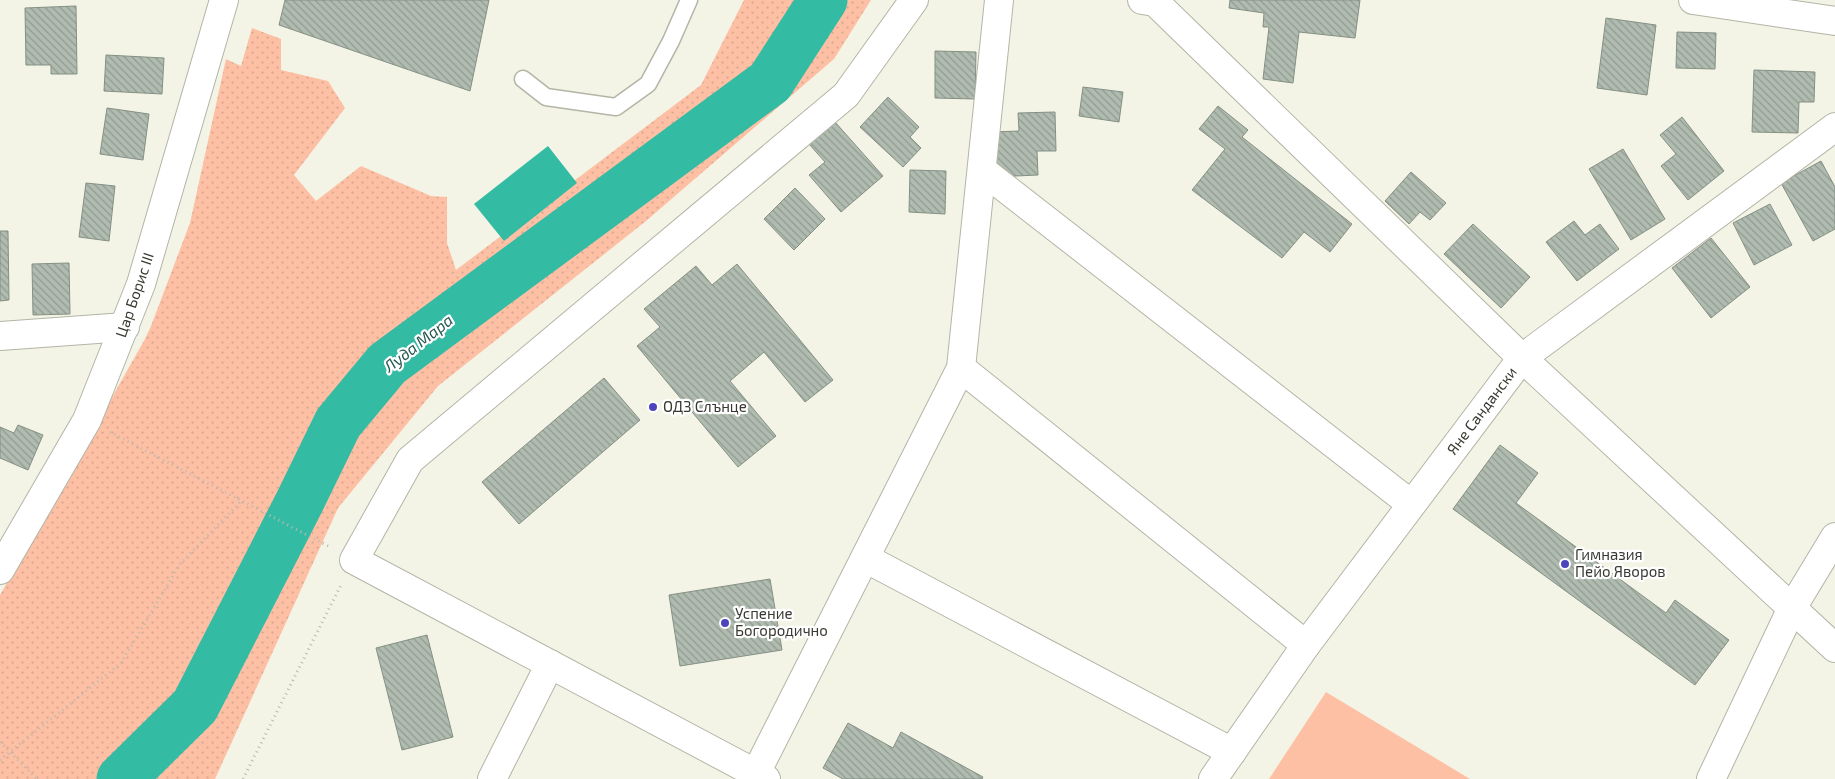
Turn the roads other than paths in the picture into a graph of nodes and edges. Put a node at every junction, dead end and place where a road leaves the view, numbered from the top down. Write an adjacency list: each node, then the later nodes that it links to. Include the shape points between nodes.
1 (224, 0): 11 (street, Цар Борис III, via 141,284)
2 (689, 0): 8 (lane, via 648,84 616,106 546,97)
3 (914, 0): 22 (street, via 846,95 410,460 354,560)
4 (999, 0): 10 (street)
5 (1142, 0): 13 (street, via 1155,2)
6 (1693, 0): 7 (street)
7 (1835, 21)
8 (523, 79)
9 (1835, 127): 13 (street, Яне Сандански)
10 (982, 170): 14 (street); 15 (street)
11 (125, 327): 12 (street); 18 (street, Цар Борис III, via 87,420)
12 (0, 336)
13 (1522, 358): 15 (street, Яне Сандански); 19 (street)
14 (961, 368): 17 (street); 20 (street)
15 (1411, 504): 20 (street, Яне Сандански)
16 (1835, 537): 19 (street)
17 (865, 558): 23 (street); 24 (street)
18 (0, 570)
19 (1792, 608): 21 (street); 27 (street)
20 (1306, 645): 23 (street, Яне Сандански)
21 (1835, 648)
22 (550, 664): 24 (street); 25 (street)
23 (1232, 752): 26 (street, Яне Сандански)
24 (758, 777)
25 (492, 779)
26 (1213, 779)
27 (1711, 779)

